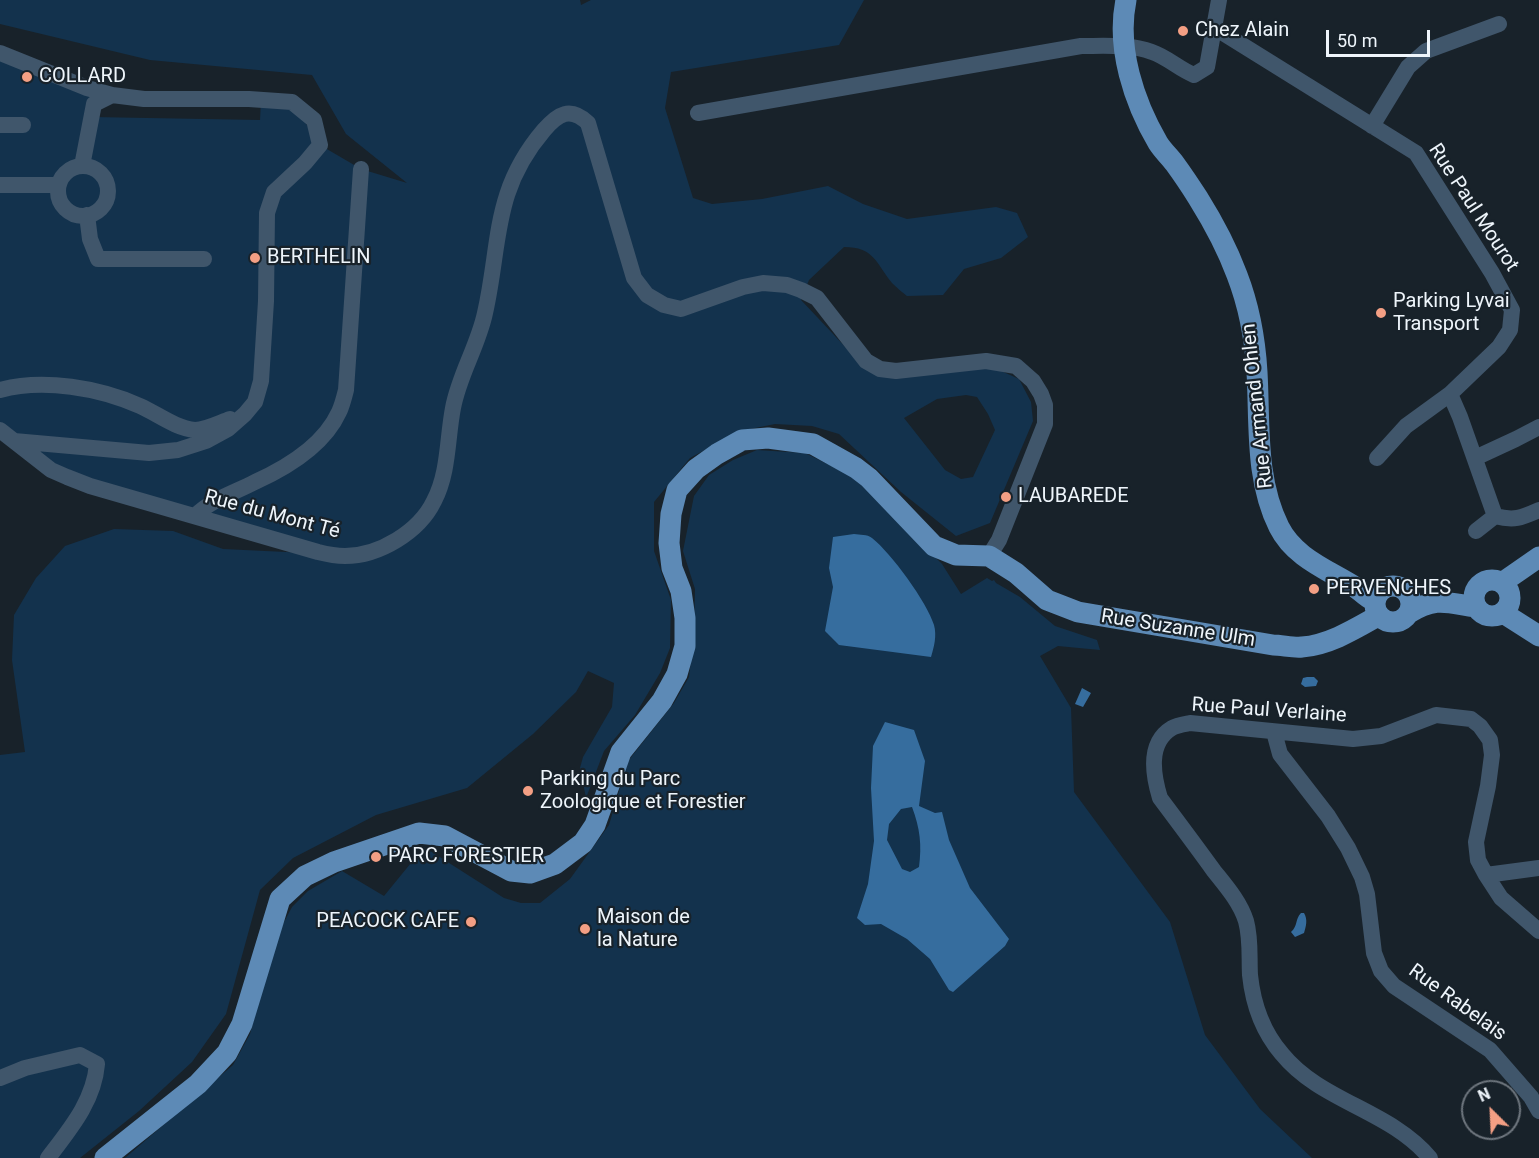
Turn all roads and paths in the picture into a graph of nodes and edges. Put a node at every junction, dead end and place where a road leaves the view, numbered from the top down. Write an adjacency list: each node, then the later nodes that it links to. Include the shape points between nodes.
1 (1126, 0): 5 (main road, Rue Armand Ohlen)
2 (1219, 0): 4 (street)
3 (1499, 24): 11 (street, via 1426,51 1408,67)
4 (1215, 28): 5 (street, via 1207,67 1194,75 1153,52); 11 (street, Rue Paul Mourot)
5 (1125, 47): 8 (street, via 1081,46); 34 (main road, Rue Armand Ohlen, via 1131,82 1144,116 1216,231 1247,304 1256,362 1260,457 1269,504 1280,530 1306,559)
6 (0, 53): 7 (street)
7 (111, 95): 12 (street, via 94,104); 20 (street, via 292,102 314,120 320,145 274,192 267,213 261,381 255,402)
8 (698, 113)
9 (0, 125): 10 (street)
10 (22, 125)
11 (1372, 126): 19 (street, Rue Paul Mourot, via 1416,153 1512,310 1510,330 1499,348)
12 (82, 166): 15 (street, via 67,172); 16 (street, via 98,171 107,184 106,200 95,213)
13 (361, 169): 27 (street, via 346,390 338,414 305,453 256,482 217,499)
14 (0, 185): 15 (street)
15 (58, 185): 16 (street, via 60,202 65,208)
16 (87, 215): 17 (street, via 98,259)
17 (204, 259)
18 (0, 390): 20 (street, via 23,385 94,391 139,405 180,428 197,430)
19 (1450, 394): 24 (street, Rue Paul Mourot, via 1406,426); 25 (street)
20 (245, 414): 23 (street, via 206,441 178,450 149,453)
21 (1539, 427): 25 (street)
22 (0, 430): 23 (street, Rue du Mont Té)
23 (14, 441): 27 (street, Rue du Mont Té, via 66,477)
24 (1377, 458)
25 (1475, 458): 28 (street)
26 (1539, 510): 28 (street, via 1520,519)
27 (195, 516): 30 (street, Rue du Mont Té, via 318,552 345,556 382,548 419,521 434,502 444,475 453,408 484,316 504,200 533,143 554,119 569,113 588,123 634,278 647,295 664,305 681,309 743,287 763,283 787,285 817,298 866,361 880,369 896,371 986,362 1016,366 1033,381 1045,405 1045,424)
28 (1495, 516): 29 (street)
29 (1476, 531)
30 (989, 556): 34 (main road, Rue Suzanne Ulm, via 1047,600 1078,612 1273,645 1301,647 1340,636); 46 (main road, via 956,555 934,546 869,478 813,444 751,439 717,453 677,490 671,514 672,568 685,618 685,646 677,674 662,701 621,752 595,825 583,843 555,864 530,873 512,871 445,836 419,833 305,876 280,899 242,1024 227,1053 198,1084)
31 (1539, 557): 32 (main road)
32 (1503, 582): 33 (main road, via 1482,582); 36 (main road, via 1510,593)
33 (1475, 599): 35 (main road, via 1428,596); 36 (main road, via 1480,612 1492,616)
34 (1378, 602): 35 (main road, via 1392,585 1403,588); 35 (main road, via 1385,620 1396,622)
35 (1408, 603)
36 (1506, 608): 37 (main road); 38 (main road)
37 (1539, 623)
38 (1539, 636)
39 (1275, 732): 41 (street, Rue Paul Verlaine, via 1353,739 1381,736 1436,716 1471,719 1490,740 1492,755 1476,842 1478,860); 44 (street, Rue Rabelais, via 1280,754 1328,816 1362,877 1374,953 1382,971 1394,986 1490,1050 1532,1097); 47 (street, Rue Paul Verlaine, via 1190,723 1172,728 1159,743 1153,760 1160,798 1237,901 1250,942 1250,976 1256,1008 1281,1054 1318,1086 1393,1126)
40 (1539, 868): 41 (street)
41 (1486, 875): 42 (street, Rue Paul Verlaine, via 1501,898)
42 (1539, 931)
43 (0, 1078): 45 (street, via 80,1055 97,1064 81,1116)
44 (1539, 1111)
45 (48, 1158)
46 (105, 1158)
47 (1430, 1158)

